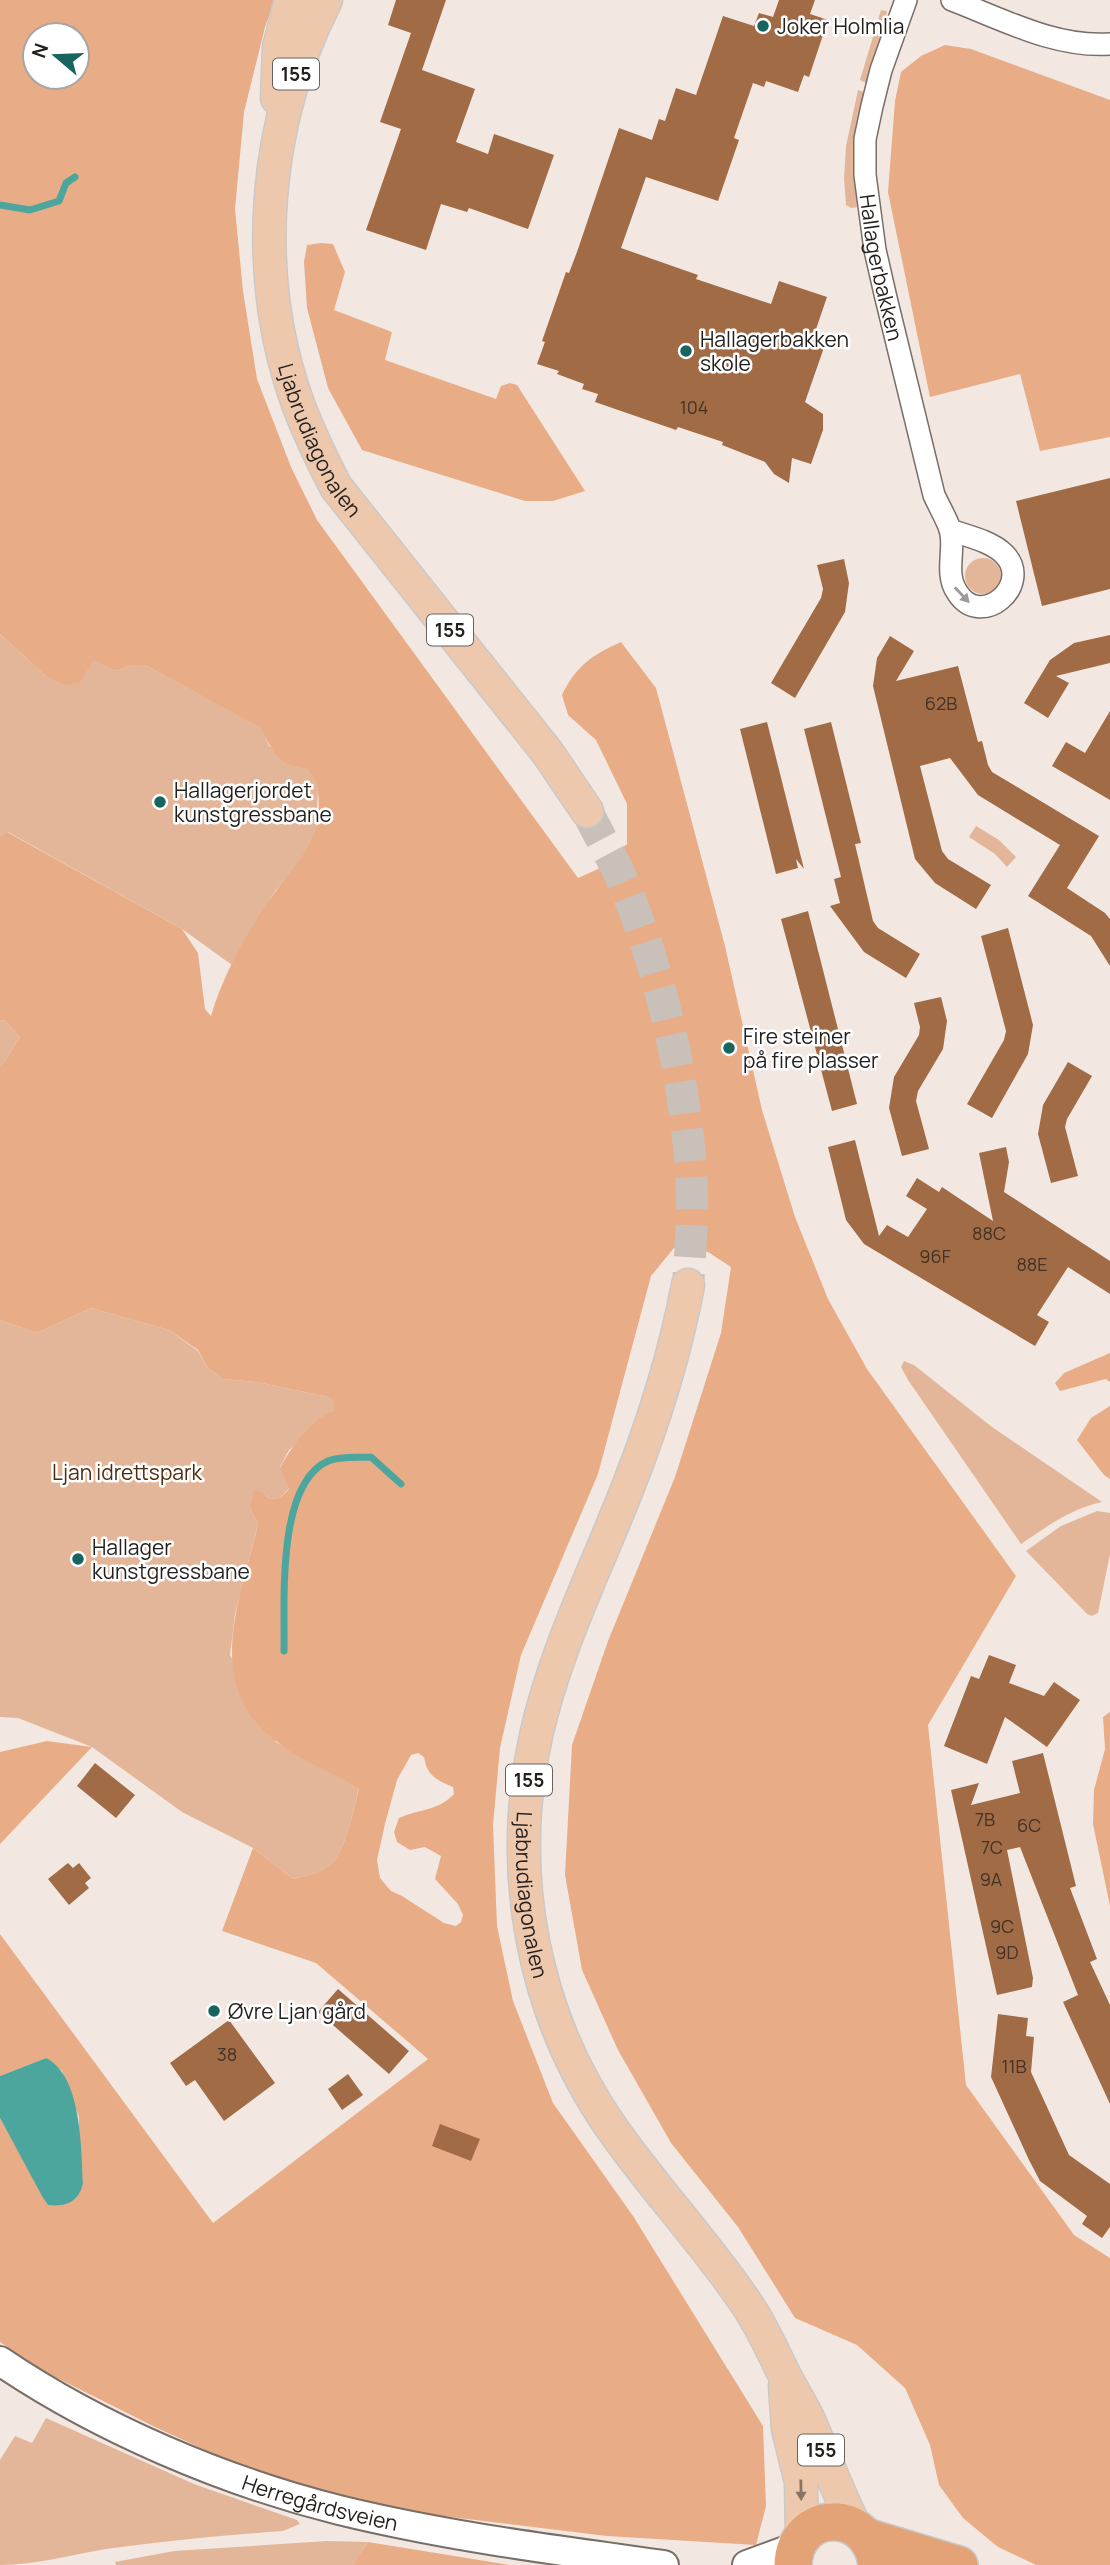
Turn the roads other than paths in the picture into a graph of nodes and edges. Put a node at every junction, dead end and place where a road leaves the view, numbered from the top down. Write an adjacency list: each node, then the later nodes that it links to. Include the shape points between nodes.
1 (292, 0): 6 (main road, 155, via 279,47)
2 (326, 0): 6 (main road, Ljabrudiagonalen / 155, via 289,93)
3 (906, 0): 7 (street, Hallagerbakken, via 872,106 865,139 865,175 897,345 934,495)
4 (952, 0): 5 (street, via 1061,40)
5 (1110, 44)
6 (276, 150): 8 (main road, Ljabrudiagonalen / 155, via 269,219 272,292 285,359 316,447 336,487 547,752)
7 (950, 530)
8 (587, 811)
9 (688, 1284): 11 (main road, Ljabrudiagonalen / 155, via 658,1406 549,1688 529,1776 524,1885 549,2007 586,2087 651,2182 731,2281)
10 (0, 2361): 14 (street, Herregårdsveien, via 66,2401 167,2450 293,2497 427,2529)
11 (784, 2375): 12 (main road, Ljabrudiagonalen / 155); 13 (main road, Ljabrudiagonalen / 155, one-way to 13, via 788,2429 801,2482)
12 (867, 2543): 13 (highway, via 846,2523 827,2522 818,2525); 16 (highway)
13 (797, 2549): 15 (street)
14 (664, 2565)
15 (747, 2565)
16 (959, 2565)

